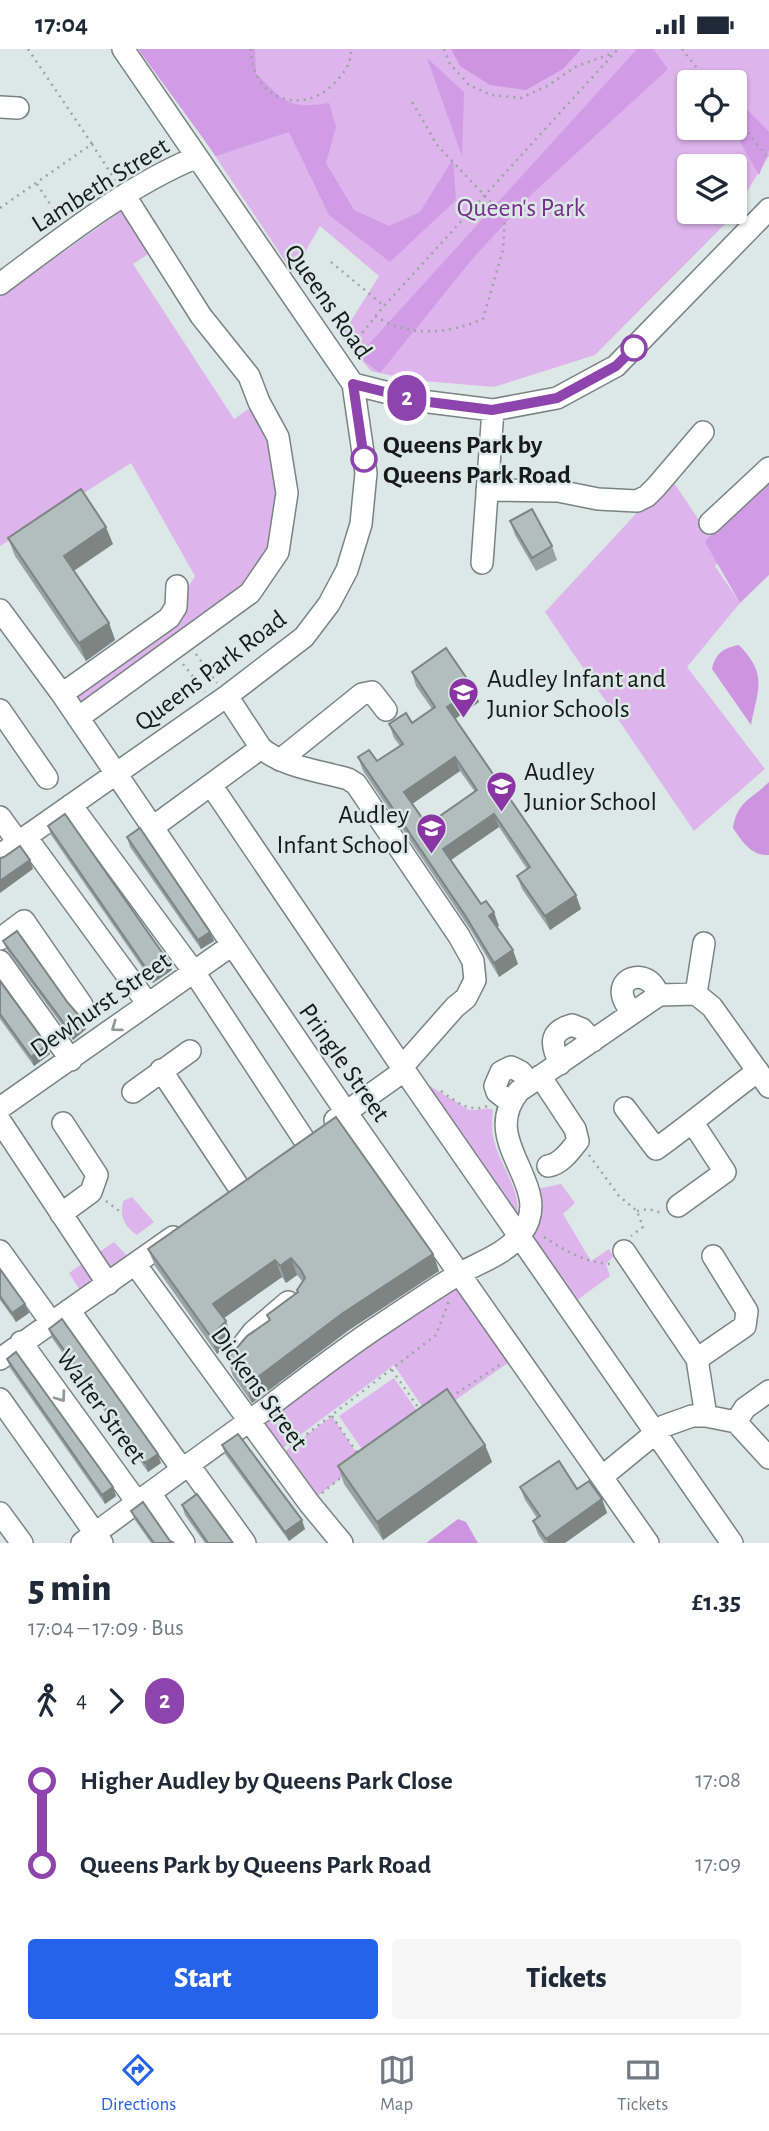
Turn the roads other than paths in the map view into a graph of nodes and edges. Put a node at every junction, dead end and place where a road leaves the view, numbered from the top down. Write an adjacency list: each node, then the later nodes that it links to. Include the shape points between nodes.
1 (123, 49): 2 (street, Queens Road)
2 (197, 157): 3 (street, Lambeth Street, via 160,173); 6 (street, Queens Road)
3 (125, 196): 5 (street, Lambeth Street); 19 (street, via 201,316 249,376 278,437 287,493 278,552 250,593)
4 (769, 209): 7 (street, Queens Road, via 616,366 557,398)
5 (0, 283)
6 (353, 384): 7 (street, Queens Road, via 421,401); 16 (street, Queens Park Road, via 366,473 361,524 348,570 304,637)
7 (492, 410): 10 (street)
8 (703, 432): 10 (street, via 656,487 637,501 558,491)
9 (769, 468): 11 (street)
10 (487, 490): 12 (street)
11 (710, 523)
12 (482, 563)
13 (177, 586): 15 (street, via 176,607 169,618)
14 (0, 610): 15 (street, Pringle Street)
15 (62, 694): 19 (street, Pringle Street)
16 (221, 701): 20 (street); 22 (street, Queens Park Road)
17 (386, 710): 21 (street, via 372,692 362,694)
18 (0, 711): 23 (street)
19 (78, 718): 22 (street, Pringle Street)
20 (261, 748): 21 (street); 24 (street)
21 (280, 760): 42 (street, via 356,784 473,961 475,980 466,998)
22 (116, 774): 25 (street, Queens Park Road); 27 (street, Pringle Street)
23 (47, 778)
24 (211, 785): 27 (street); 42 (street)
25 (71, 805): 28 (street, Queens Park Road); 34 (street)
26 (0, 817): 28 (street)
27 (153, 827): 32 (street, Pringle Street)
28 (22, 839): 29 (street, Queens Park Road); 37 (street)
29 (0, 855)
30 (0, 939): 38 (street, via 23,921)
31 (705, 943): 35 (street)
32 (232, 946): 34 (street, Dewhurst Street); 49 (street, Pringle Street)
33 (0, 961): 41 (street)
34 (194, 972): 37 (street, Dewhurst Street); 49 (street, via 299,1145)
35 (696, 994): 36 (street); 44 (street, via 712,1007)
36 (659, 995): 39 (street); 39 (street, via 645,978 628,979 622,996)
37 (148, 1004): 41 (street, Dewhurst Street, one-way to 41)
38 (82, 1005)
39 (631, 1013): 45 (street)
40 (190, 1051): 43 (street)
41 (71, 1060): 47 (street, Dewhurst Street)
42 (403, 1068): 49 (street); 60 (street)
43 (161, 1070): 46 (street); 55 (street)
44 (763, 1079): 52 (street)
45 (535, 1080): 53 (street, via 575,1129 578,1142 565,1157); 60 (street, via 519,1091 508,1107 505,1132 532,1207)
46 (133, 1092)
47 (0, 1108)
48 (625, 1108): 52 (street, via 656,1149)
49 (345, 1112): 65 (street, Pringle Street)
50 (0, 1121): 58 (street)
51 (63, 1123): 58 (street, via 97,1175 91,1192)
52 (692, 1123): 57 (street, via 725,1172)
53 (548, 1166)
54 (261, 1173): 55 (street)
55 (240, 1188): 56 (street)
56 (219, 1203)
57 (678, 1206)
58 (61, 1214): 66 (street, via 91,1257)
59 (188, 1226): 64 (street)
60 (523, 1231): 65 (street, via 504,1250); 78 (street)
61 (0, 1251): 69 (street)
62 (627, 1255): 71 (street)
63 (713, 1256): 71 (street, via 747,1311 745,1326)
64 (142, 1266): 66 (street); 72 (street, Dickens Street)
65 (459, 1275): 76 (street, via 367,1334); 81 (street, Pringle Street)
66 (102, 1287): 68 (street)
67 (297, 1295): 72 (street, via 253,1332)
68 (69, 1310): 69 (street); 80 (street)
69 (51, 1322): 70 (street)
70 (8, 1346): 82 (street, Walter Street, one-way to 82)
71 (697, 1359): 75 (street)
72 (216, 1374): 76 (street, Dickens Street)
73 (769, 1391): 77 (street, via 745,1408)
74 (0, 1399): 85 (street)
75 (706, 1416): 77 (street); 78 (street, via 692,1416)
76 (250, 1420): 80 (street); 84 (street, Dickens Street)
77 (736, 1422): 79 (street)
78 (656, 1433): 81 (street); 90 (street)
79 (769, 1458)
80 (191, 1462): 82 (street); 88 (street)
81 (603, 1476): 89 (street, Pringle Street)
82 (143, 1498): 85 (street); 87 (street, Walter Street)
83 (0, 1513): 86 (street)
84 (332, 1539)
85 (93, 1540)
86 (22, 1543)
87 (184, 1543)
88 (245, 1543)
89 (648, 1543)
90 (732, 1543)

